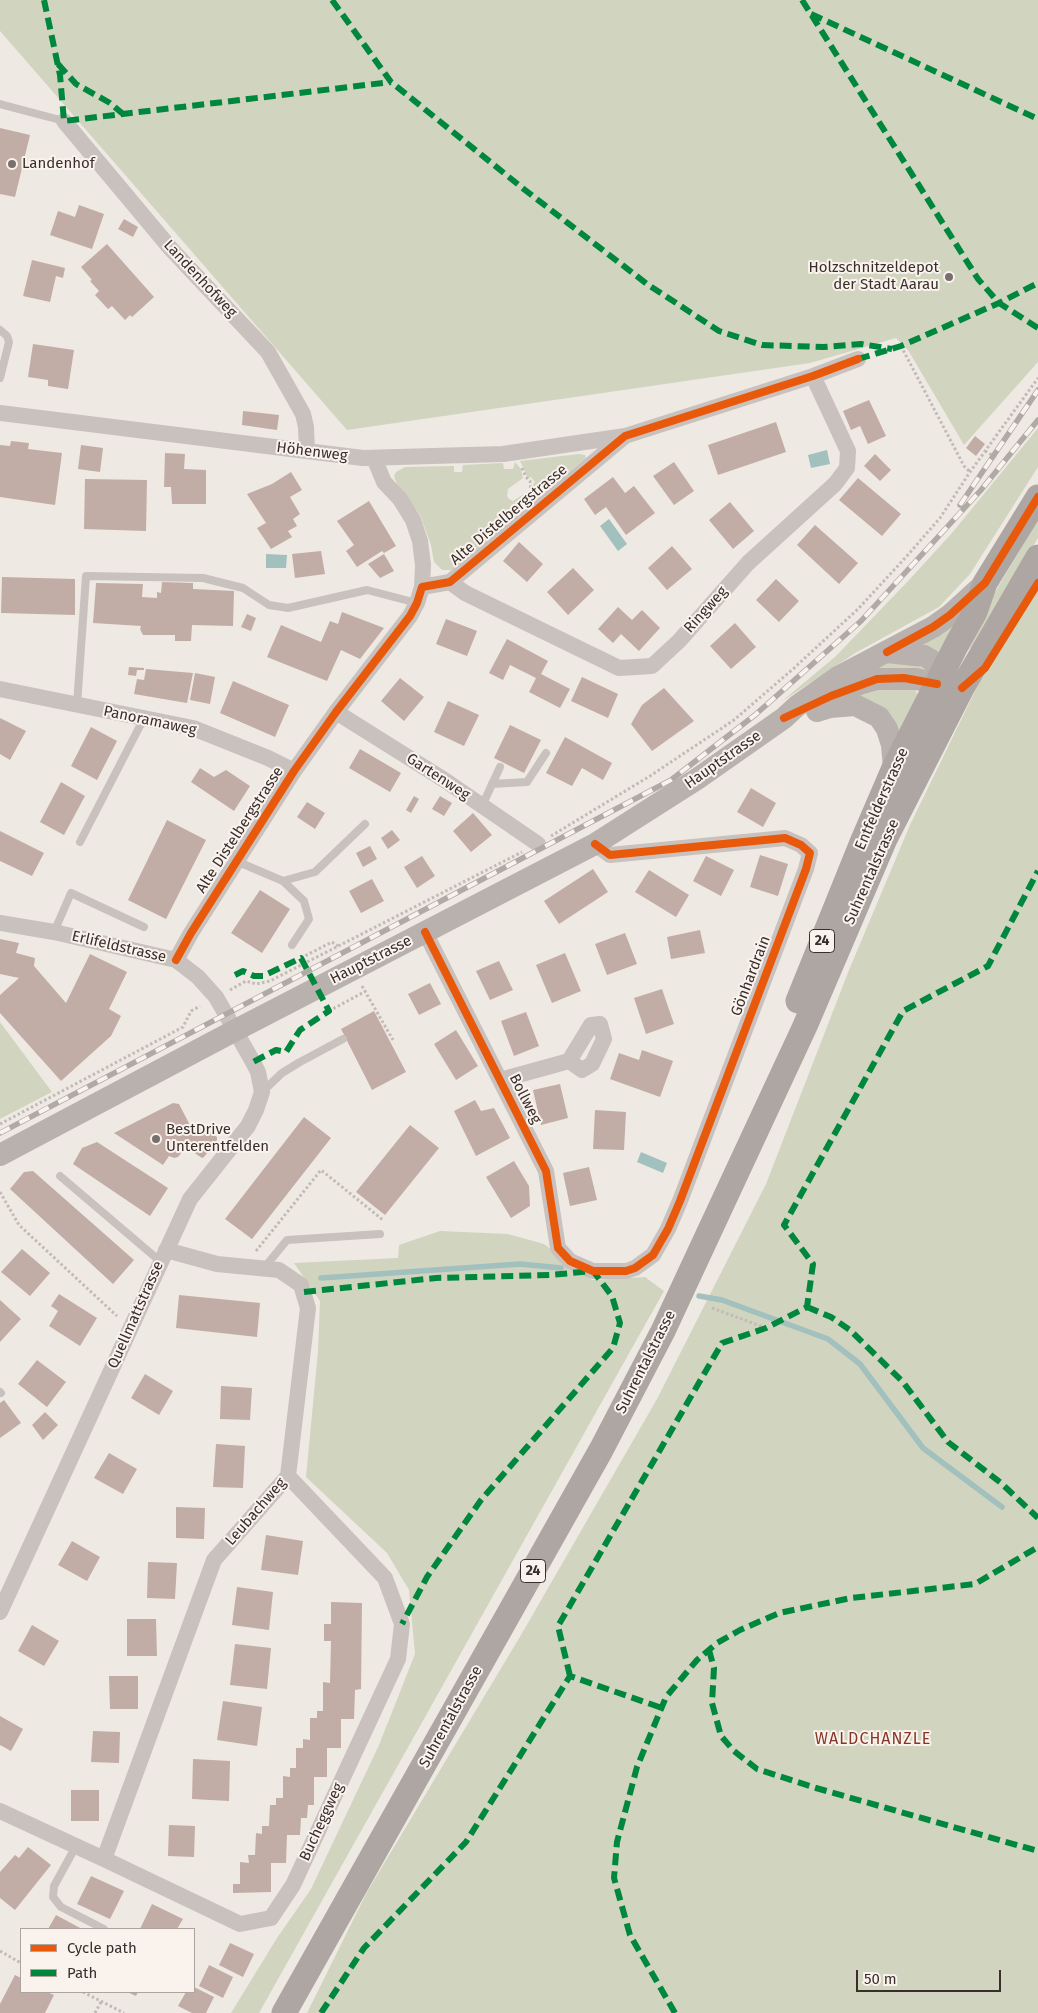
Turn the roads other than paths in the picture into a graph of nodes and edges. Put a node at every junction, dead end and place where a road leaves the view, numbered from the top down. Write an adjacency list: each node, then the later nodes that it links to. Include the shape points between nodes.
1 (0, 104): 2 (lane)
2 (64, 121): 9 (street, Landenhofweg, via 171,249 268,352 303,414)
3 (0, 330): 6 (lane, via 9,342)
4 (858, 359): 5 (street, Alte Distelbergstrasse)
5 (813, 376): 8 (street, Alte Distelbergstrasse); 13 (street, Ringweg, via 848,451 847,468 835,484 748,563 679,641 652,666 619,668 465,593)
6 (0, 378)
7 (0, 413): 9 (street, Höhenweg)
8 (626, 436): 10 (street, Höhenweg, via 503,454); 13 (street, Alte Distelbergstrasse)
9 (308, 451): 10 (street, Höhenweg)
10 (374, 458): 15 (street, via 384,482 413,520 423,565)
11 (1038, 497): 14 (main road, Entfelderstrasse / 24)
12 (1038, 557): 18 (main road, 24)
13 (450, 582): 15 (street, Alte Distelbergstrasse)
14 (985, 583): 16 (main road, via 939,623); 17 (main road, Entfelderstrasse / 24, via 976,612)
15 (420, 595): 20 (lane, via 367,590 288,608 269,605 243,588 203,578 86,576); 21 (street, Alte Distelbergstrasse, via 410,616)
16 (887, 652): 17 (main road, via 924,656); 23 (main road, via 838,676)
17 (940, 678): 18 (main road); 23 (main road, via 877,679); 26 (main road, Entfelderstrasse / 24)
18 (962, 688): 47 (main road, Suhrentalstrasse / 24, via 885,838)
19 (0, 689): 20 (street, Panoramaweg)
20 (77, 705): 22 (street, Panoramaweg)
21 (336, 712): 27 (street, Alte Distelbergstrasse); 29 (street, Gartenweg)
22 (144, 718): 27 (street, Panoramaweg, via 193,728); 31 (lane)
23 (784, 718): 26 (main road, via 830,707 855,706 879,717 887,729); 33 (main road, Hauptstrasse)
24 (546, 753): 28 (lane, via 526,782)
25 (500, 767): 28 (lane)
26 (894, 768): 47 (main road, Entfelderstrasse / 24, via 797,1004)
27 (294, 771): 34 (street, Alte Distelbergstrasse)
28 (492, 784): 29 (lane)
29 (482, 806): 32 (street, Gartenweg)
30 (365, 824): 35 (lane, via 315,872)
31 (80, 842)
32 (538, 844)
33 (595, 844): 39 (main road, Hauptstrasse); 53 (street, Gönhardrain, via 610,855 785,838 801,845 810,854 668,1229 653,1255 635,1268)
34 (236, 861): 35 (lane); 41 (street, Alte Distelbergstrasse)
35 (282, 880): 40 (lane, via 304,901 308,918)
36 (0, 923): 38 (street, Erlifeldstrasse)
37 (144, 927): 38 (lane, via 71,893)
38 (54, 932): 41 (street, Erlifeldstrasse)
39 (425, 932): 42 (main road, Hauptstrasse); 45 (street, Bollweg)
40 (292, 945)
41 (176, 960): 42 (street, Erlifeldstrasse, via 216,997)
42 (234, 1030): 46 (street, via 258,1072); 48 (main road, Hauptstrasse)
43 (342, 1039): 46 (lane, via 294,1066)
44 (569, 1061): 45 (street, Bollweg)
45 (500, 1080): 53 (street, Bollweg, via 546,1171 558,1248 570,1261)
46 (262, 1092): 51 (street, Quellmattstrasse, via 248,1126 190,1199)
47 (763, 1118): 60 (main road, Suhrentalstrasse / 24, via 692,1272 601,1450)
48 (0, 1155)
49 (60, 1176): 51 (lane)
50 (380, 1234): 52 (lane, via 287,1240)
51 (164, 1256): 52 (street, Leubachweg); 55 (street, Quellmattstrasse)
52 (264, 1268): 54 (street, Leubachweg, via 279,1270 301,1286 308,1308)
53 (594, 1271)
54 (288, 1476): 58 (street, Leubachweg, via 214,1560); 58 (street, Bucheggweg, via 385,1578 402,1624 398,1658 292,1886 271,1918 240,1924)
55 (0, 1612)
56 (0, 1811): 57 (street, Bucheggweg)
57 (76, 1846): 58 (street, Bucheggweg); 59 (lane, via 54,1886 53,1897 61,1907)
58 (104, 1859)
59 (102, 1928)
60 (284, 2013)

